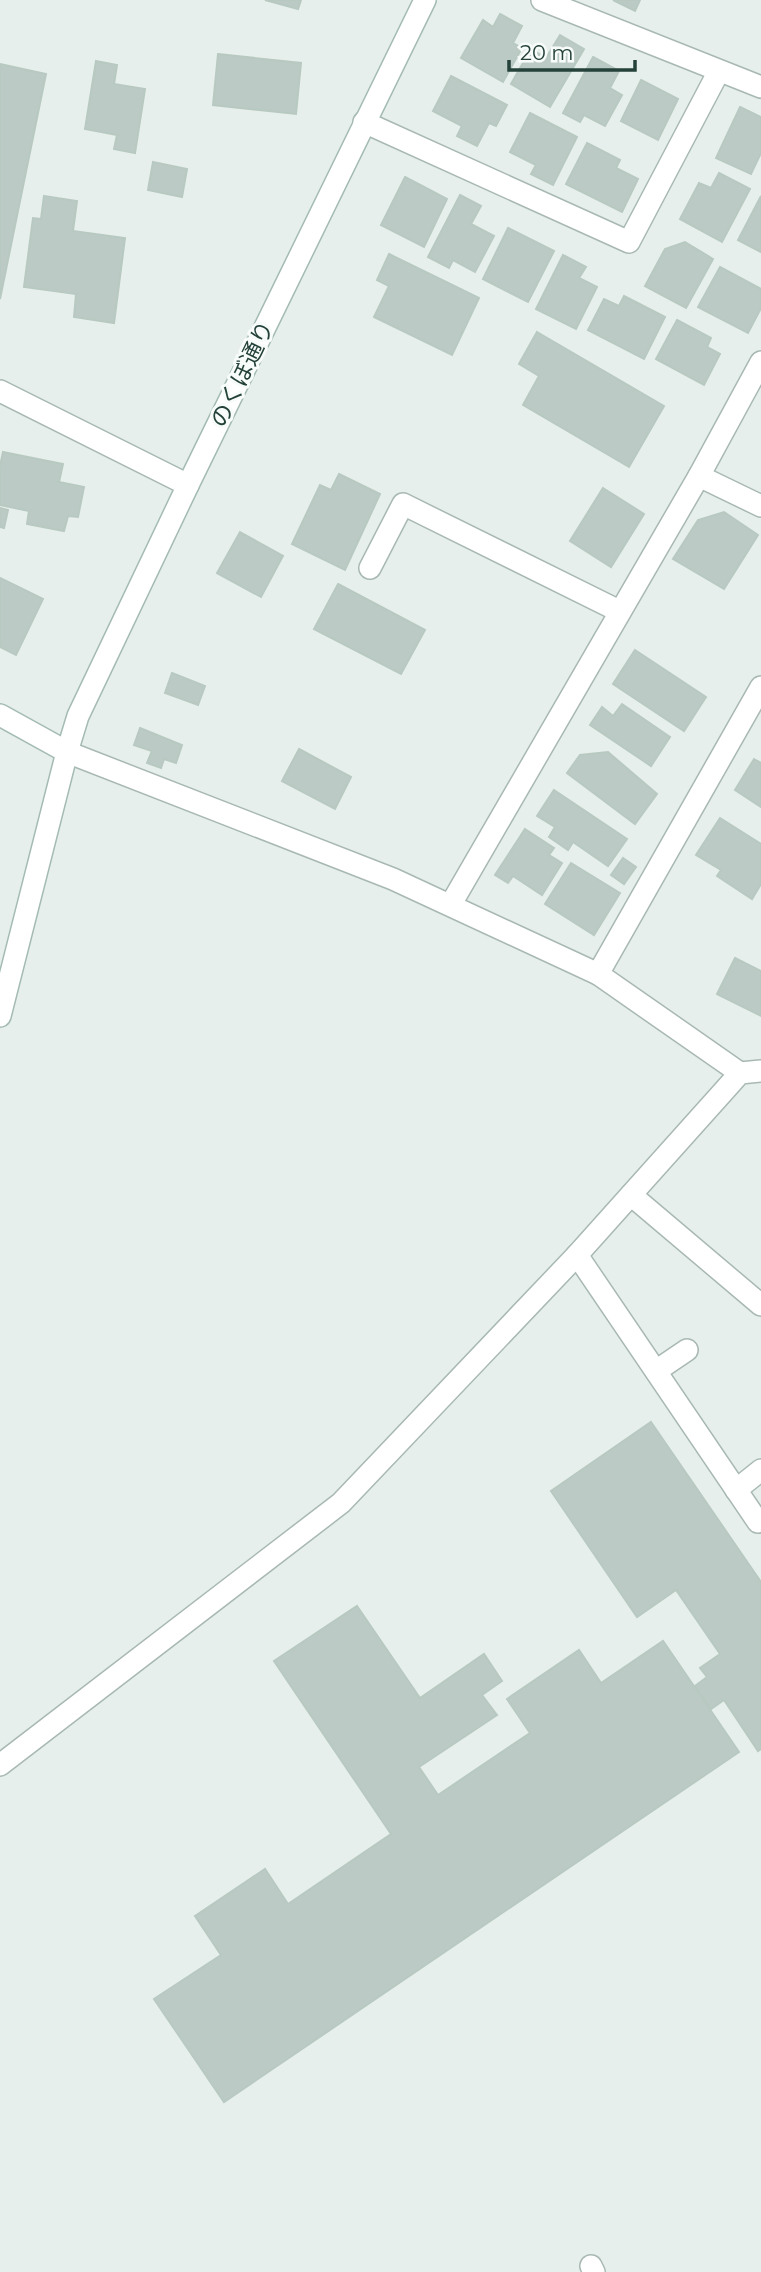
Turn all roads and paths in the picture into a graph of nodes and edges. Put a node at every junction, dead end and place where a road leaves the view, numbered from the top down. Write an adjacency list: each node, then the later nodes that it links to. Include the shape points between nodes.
1 (425, 0): 5 (street, のくぼ通り)
2 (541, 0): 3 (street)
3 (719, 71): 4 (street); 5 (street, via 629,242)
4 (761, 87)
5 (364, 122): 9 (street, のくぼ通り)
6 (761, 362): 8 (street)
7 (0, 391): 9 (street)
8 (699, 477): 10 (street); 12 (street)
9 (188, 485): 15 (street, のくぼ通り, via 78,716)
10 (761, 506)
11 (370, 568): 12 (street, via 403,503)
12 (620, 611): 16 (street)
13 (761, 687): 17 (street)
14 (0, 715): 15 (street)
15 (67, 752): 16 (street); 18 (street, のくぼ通り)
16 (451, 904): 17 (street)
17 (598, 974): 19 (street)
18 (0, 1016)
19 (751, 1072): 20 (street)
20 (631, 1195): 21 (street); 22 (street)
21 (578, 1255): 24 (street); 28 (street, via 341,1503)
22 (761, 1305)
23 (687, 1350): 24 (street)
24 (656, 1371): 26 (street)
25 (761, 1470): 26 (street)
26 (736, 1489): 27 (street)
27 (758, 1522)
28 (0, 1765)

